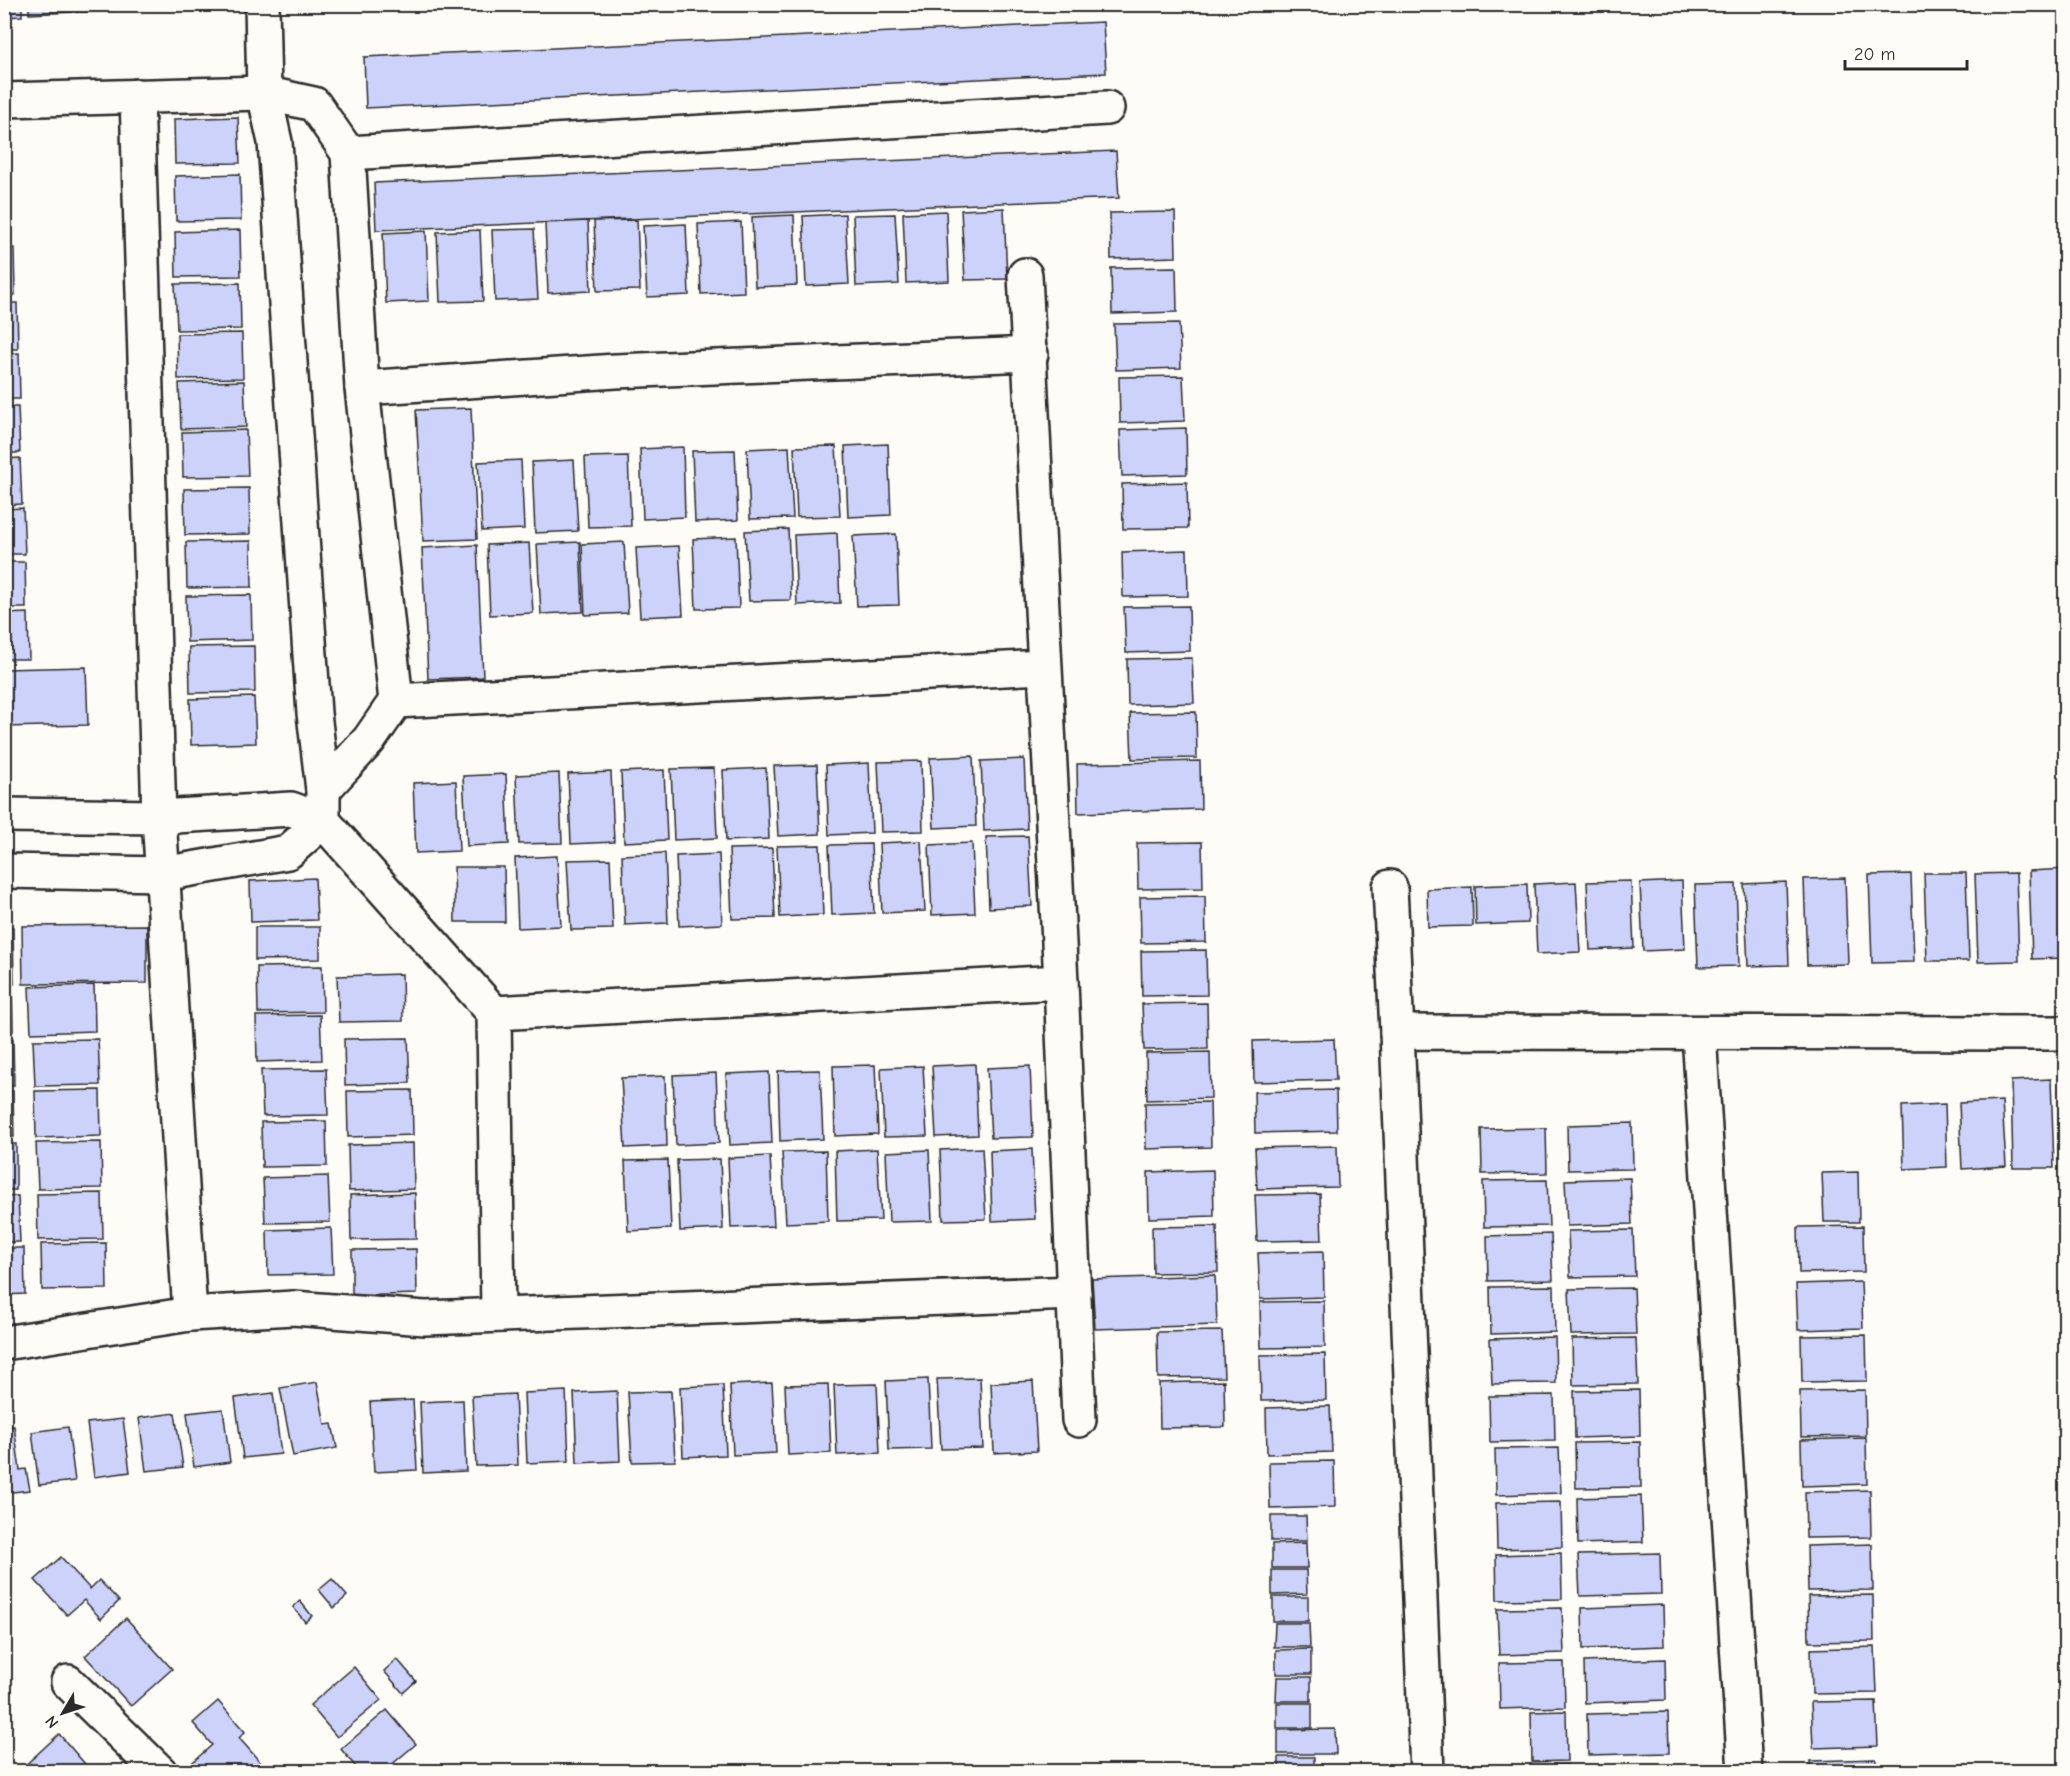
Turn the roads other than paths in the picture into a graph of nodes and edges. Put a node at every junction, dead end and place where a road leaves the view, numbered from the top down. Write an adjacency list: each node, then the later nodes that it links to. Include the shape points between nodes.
1 (262, 4): 2 (street)
2 (264, 93): 3 (street); 6 (street, via 315,104); 12 (street, via 274,142)
3 (137, 96): 4 (street); 14 (street)
4 (4, 99)
5 (1107, 108): 6 (street)
6 (348, 153): 9 (street)
7 (1025, 275): 8 (street)
8 (1031, 354): 9 (street, via 616,371); 10 (street)
9 (362, 388): 11 (street)
10 (1044, 667): 11 (street); 18 (street)
11 (396, 701): 12 (street)
12 (323, 805): 14 (street); 16 (street, via 288,852); 19 (street)
13 (4, 816): 14 (street)
14 (159, 818): 16 (street)
15 (4, 871): 16 (street)
16 (163, 874): 24 (street)
17 (1390, 887): 20 (street)
18 (1061, 982): 19 (street); 23 (street)
19 (494, 1013): 25 (street)
20 (1397, 1032): 21 (street); 30 (street)
21 (1700, 1032): 22 (street); 31 (street)
22 (2066, 1033)
23 (1074, 1293): 25 (street); 27 (street)
24 (190, 1314): 25 (street, via 292,1308 425,1318); 26 (street)
25 (498, 1315)
26 (4, 1343)
27 (1079, 1420)
28 (68, 1682): 29 (street)
29 (160, 1772)
30 (1427, 1772)
31 (1745, 1772)

